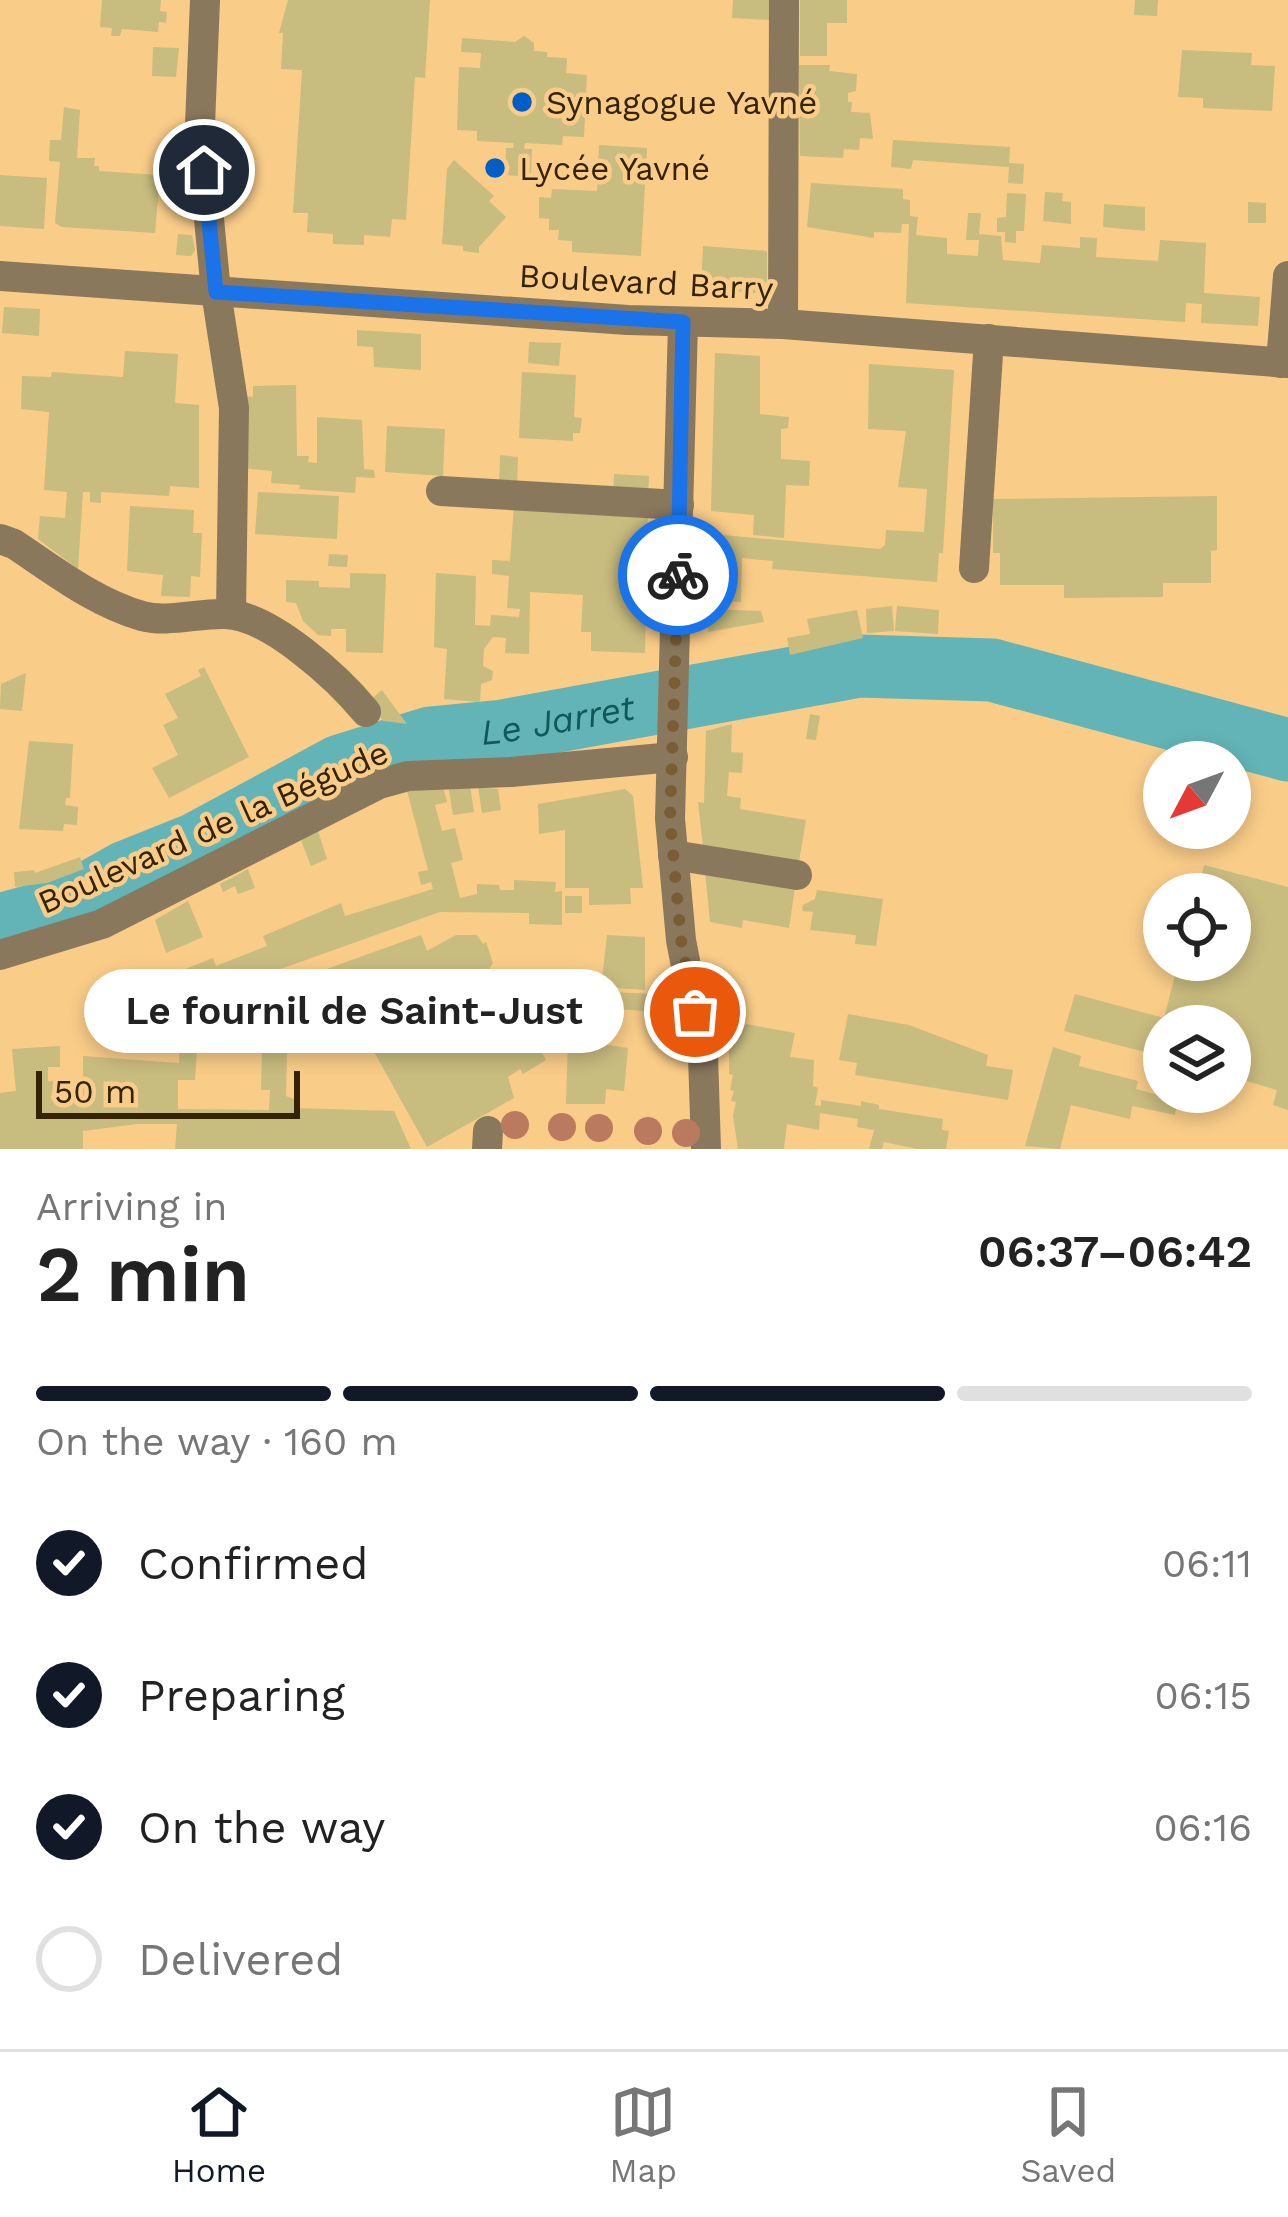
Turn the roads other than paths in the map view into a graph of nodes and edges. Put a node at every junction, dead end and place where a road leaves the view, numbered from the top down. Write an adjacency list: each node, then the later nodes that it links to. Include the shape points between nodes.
1 (206, 0): 5 (street, via 200,125)
2 (784, 0): 7 (street)
3 (0, 276): 5 (street, Boulevard Barry)
4 (1288, 276): 9 (street)
5 (216, 292): 6 (street, Boulevard Barry); 14 (street, via 235,408)
6 (683, 322): 7 (street, Boulevard Barry); 11 (street)
7 (783, 324): 8 (street, Boulevard Barry)
8 (989, 339): 9 (street, Boulevard Barry); 13 (street)
9 (1285, 363)
10 (441, 491): 11 (street)
11 (679, 505): 16 (street)
12 (0, 538): 14 (street, via 100,600 148,617)
13 (974, 568)
14 (231, 614): 15 (street, via 269,630 339,680)
15 (366, 712)
16 (674, 746): 17 (street); 19 (street, Boulevard de la Bégude, via 511,772 394,780 102,924)
17 (673, 855): 18 (street); 20 (street, via 704,1055)
18 (797, 875)
19 (0, 955)
20 (706, 1149)

